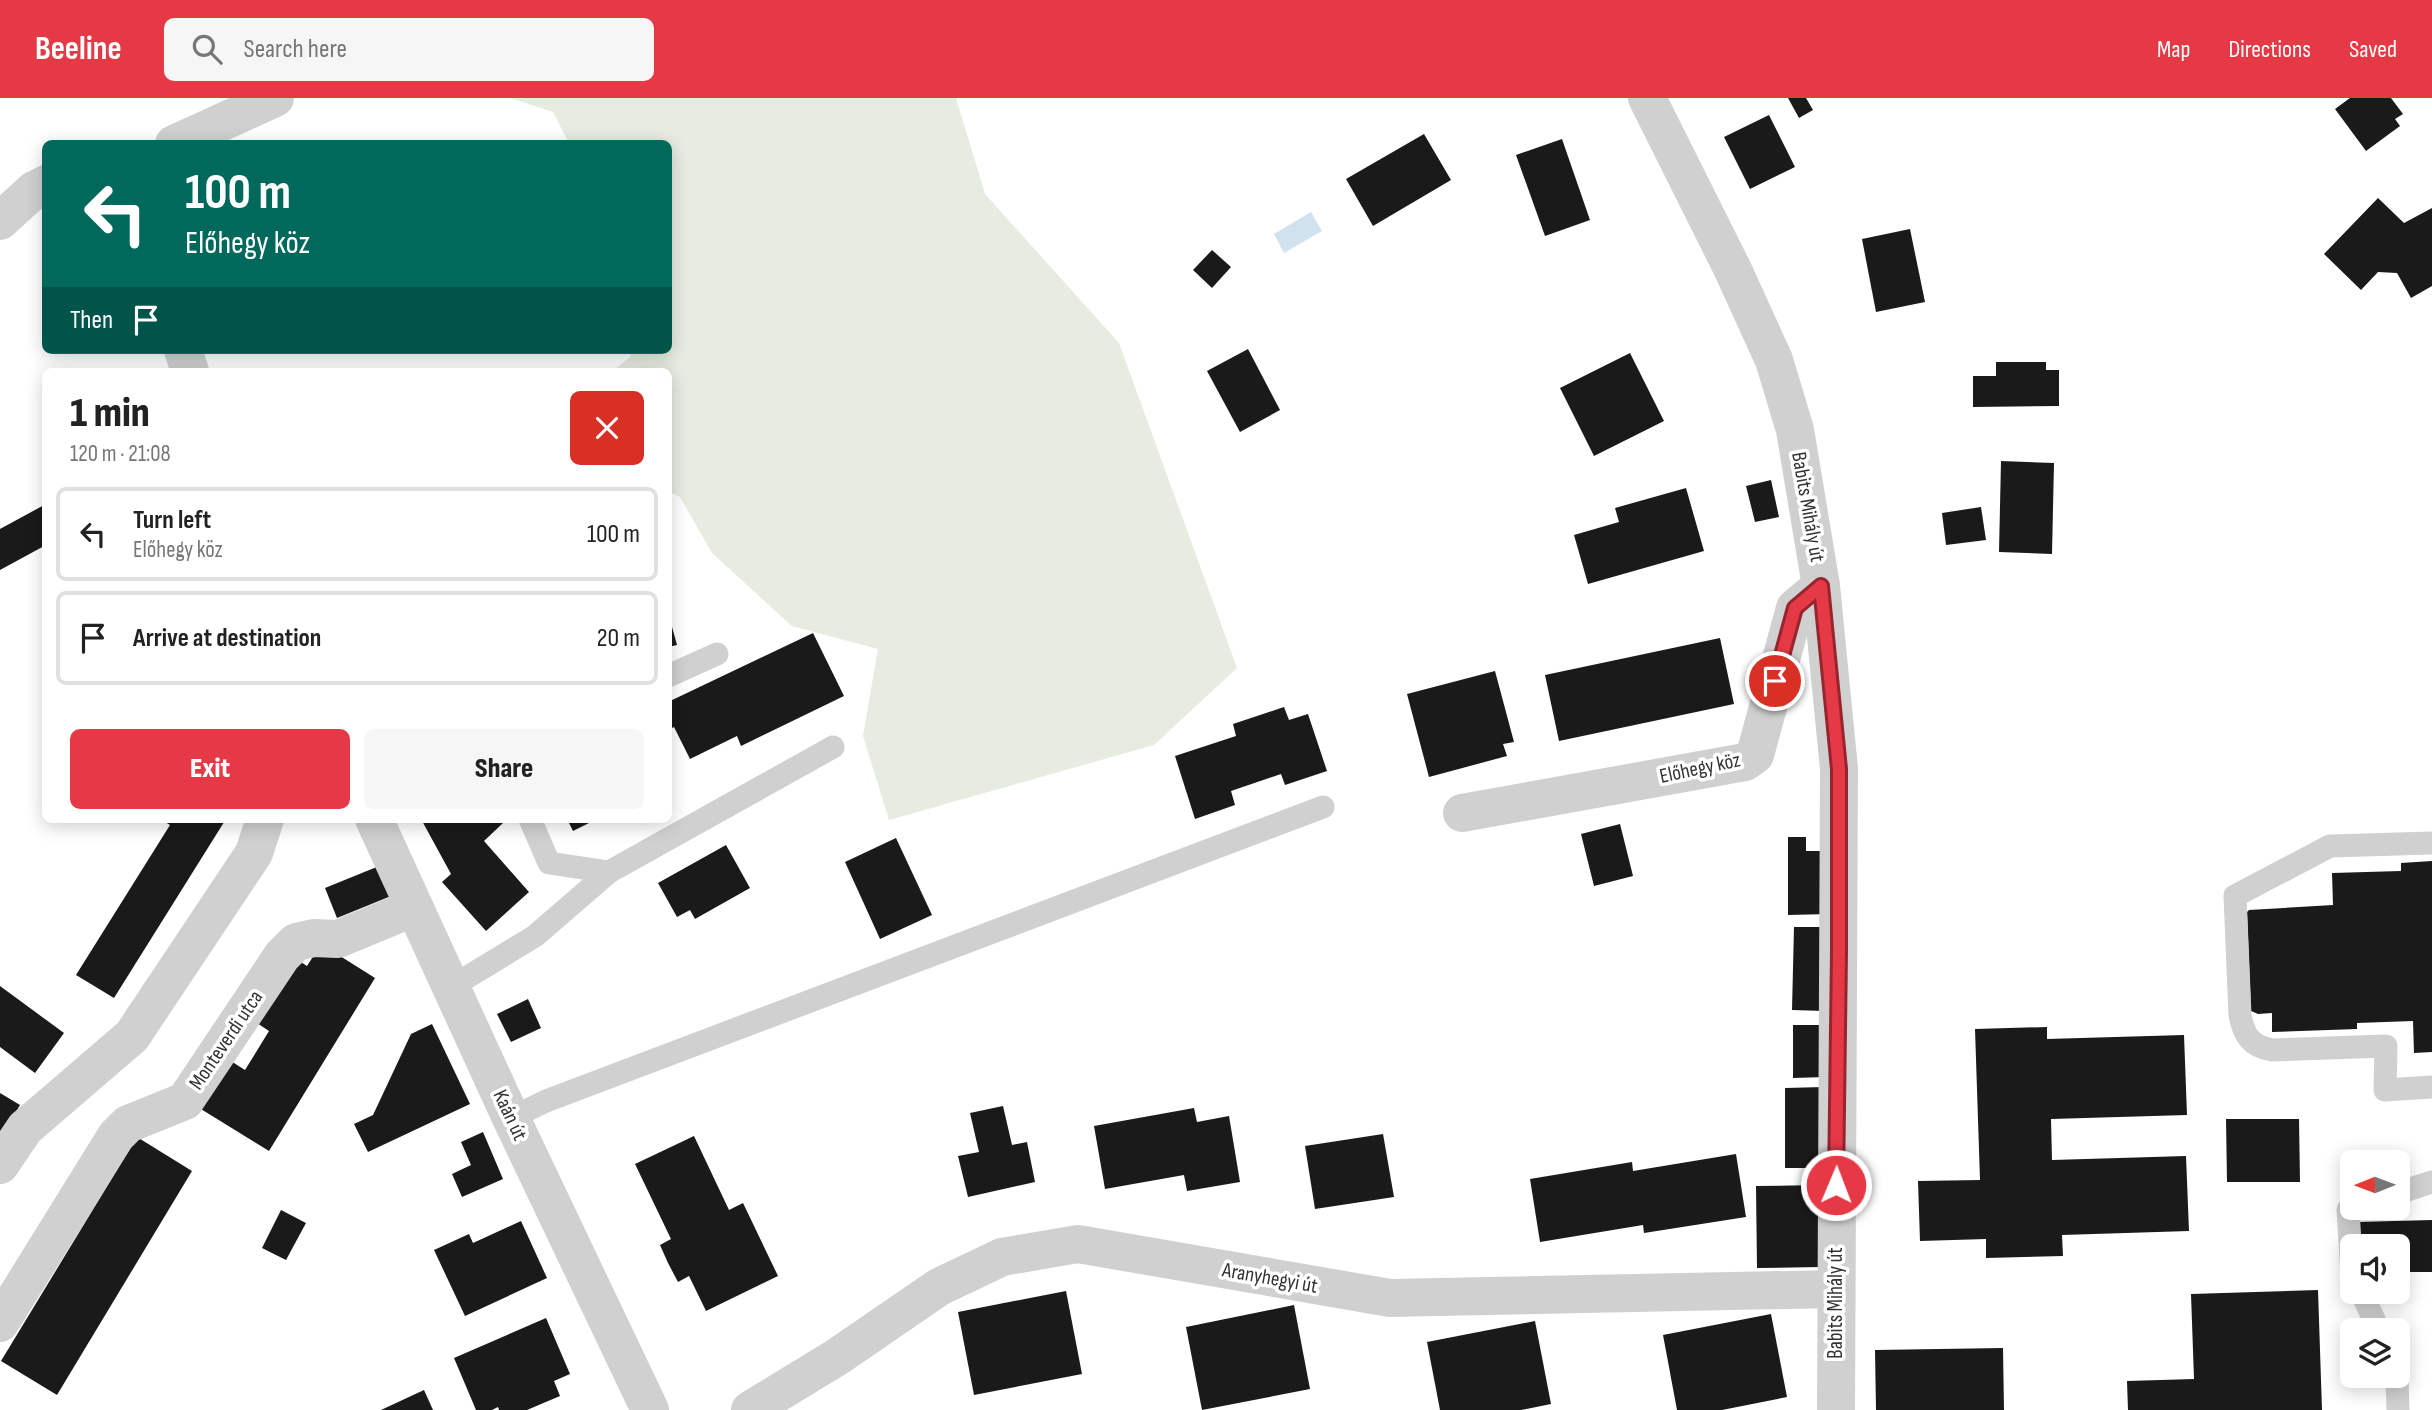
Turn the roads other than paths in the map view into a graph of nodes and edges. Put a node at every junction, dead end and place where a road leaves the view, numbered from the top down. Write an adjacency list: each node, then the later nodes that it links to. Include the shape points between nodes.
1 (275, 98): 3 (street)
2 (1647, 98): 6 (street, Babits Mihály út, via 1774,360 1795,430)
3 (183, 140)
4 (42, 186): 5 (street)
5 (0, 221)
6 (1821, 586): 11 (street, Előhegy köz, via 1795,608 1755,755 1745,762); 24 (street, Babits Mihály út, via 1839,769)
7 (717, 654): 8 (lane)
8 (672, 674)
9 (832, 747): 16 (lane)
10 (1323, 807): 20 (lane)
11 (1462, 813)
12 (264, 823): 21 (street, via 254,853 132,1035 26,1128)
13 (376, 823): 17 (street, Kaán út)
14 (532, 823): 16 (lane, via 549,863)
15 (2432, 843): 19 (lane, via 2330,846 2235,896 2241,1015 2249,1040 2272,1050 2386,1046 2385,1090)
16 (609, 872): 18 (lane, via 535,936)
17 (413, 908): 18 (street, Kaán út); 25 (street, Monteverdi utca, via 338,939 296,942 282,956 185,1101 128,1124 116,1136)
18 (451, 987): 20 (street, Kaán út)
19 (2432, 1087)
20 (511, 1118): 27 (street, Kaán út)
21 (0, 1165)
22 (2432, 1181): 23 (lane)
23 (2410, 1189)
24 (1835, 1289): 28 (street, Aranyhegyi út, via 1390,1298 1077,1244 1002,1258 939,1287); 29 (street, Babits Mihály út)
25 (0, 1323)
26 (2397, 1388): 30 (lane)
27 (650, 1410)
28 (750, 1410)
29 (1836, 1410)
30 (2398, 1410)

